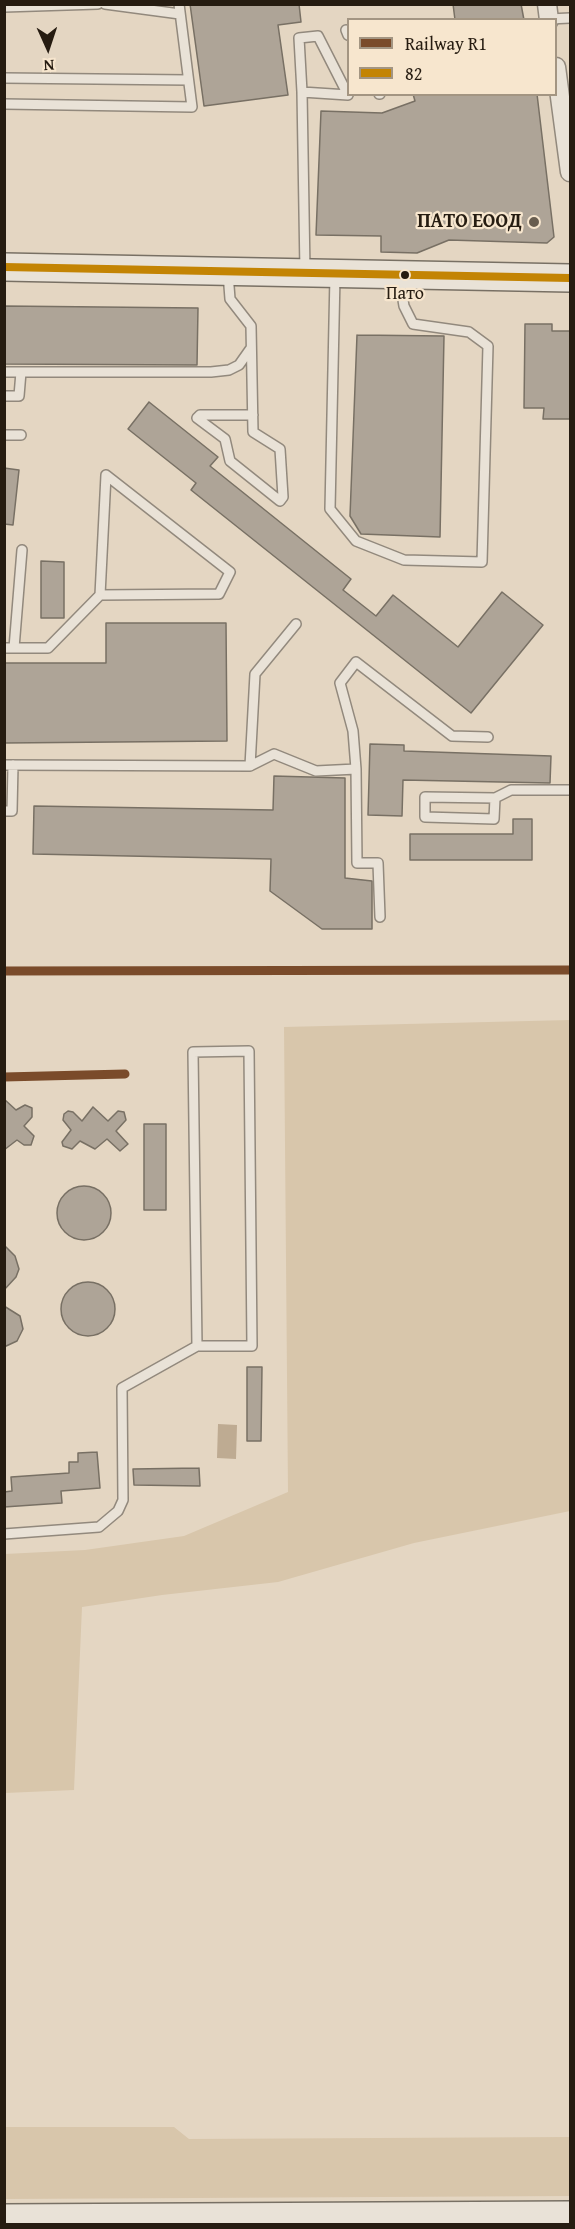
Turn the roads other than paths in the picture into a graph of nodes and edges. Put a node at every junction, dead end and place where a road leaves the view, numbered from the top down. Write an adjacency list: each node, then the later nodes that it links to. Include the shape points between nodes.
1 (98, 4): 3 (lane)
2 (105, 4): 4 (lane)
3 (4, 7)
4 (179, 9): 6 (lane)
5 (4, 78): 6 (lane)
6 (188, 80): 11 (lane, via 192,107)
7 (557, 81): 12 (street)
8 (302, 92): 9 (lane, via 299,38 318,36); 10 (lane); 15 (lane)
9 (347, 92)
10 (347, 94)
11 (4, 104)
12 (570, 172)
13 (4, 267): 14 (street)
14 (228, 271): 15 (street); 19 (lane, via 230,298 251,326)
15 (305, 273): 16 (street)
16 (335, 273): 17 (street); 17 (lane, via 330,509 356,541 404,560 483,562 488,346 469,332 413,324 404,306)
17 (399, 274): 18 (street)
18 (570, 278)
19 (252, 348): 21 (lane, via 239,365 211,372); 23 (lane)
20 (4, 372): 21 (lane)
21 (21, 372): 22 (lane, via 19,396)
22 (4, 396)
23 (253, 415): 23 (lane, via 197,418 225,439 230,461 280,501 280,448 255,434)
24 (4, 435): 25 (lane)
25 (21, 435)
26 (22, 550): 29 (lane)
27 (100, 596): 27 (lane, via 106,475 230,572 219,594); 29 (lane, via 48,648)
28 (296, 624): 32 (lane, via 255,674)
29 (9, 648)
30 (488, 737): 33 (lane, via 453,736 356,662 340,683 353,731)
31 (9, 765): 32 (lane); 36 (lane, via 12,811)
32 (250, 766): 33 (lane, via 274,754 316,771)
33 (356, 769): 37 (lane, via 357,863 378,863)
34 (570, 790): 35 (lane, via 511,790)
35 (495, 798): 35 (lane, via 494,819 425,817 426,797)
36 (4, 811)
37 (380, 917)
38 (197, 1346): 38 (lane, via 193,1052 249,1052 252,1346); 39 (lane, via 122,1388 123,1500 111,1520 86,1529)
39 (4, 1534)
40 (570, 2215): 42 (street)
41 (4, 2218): 43 (street)
42 (446, 2220): 44 (street)
43 (288, 2221): 44 (street)
44 (391, 2221)

